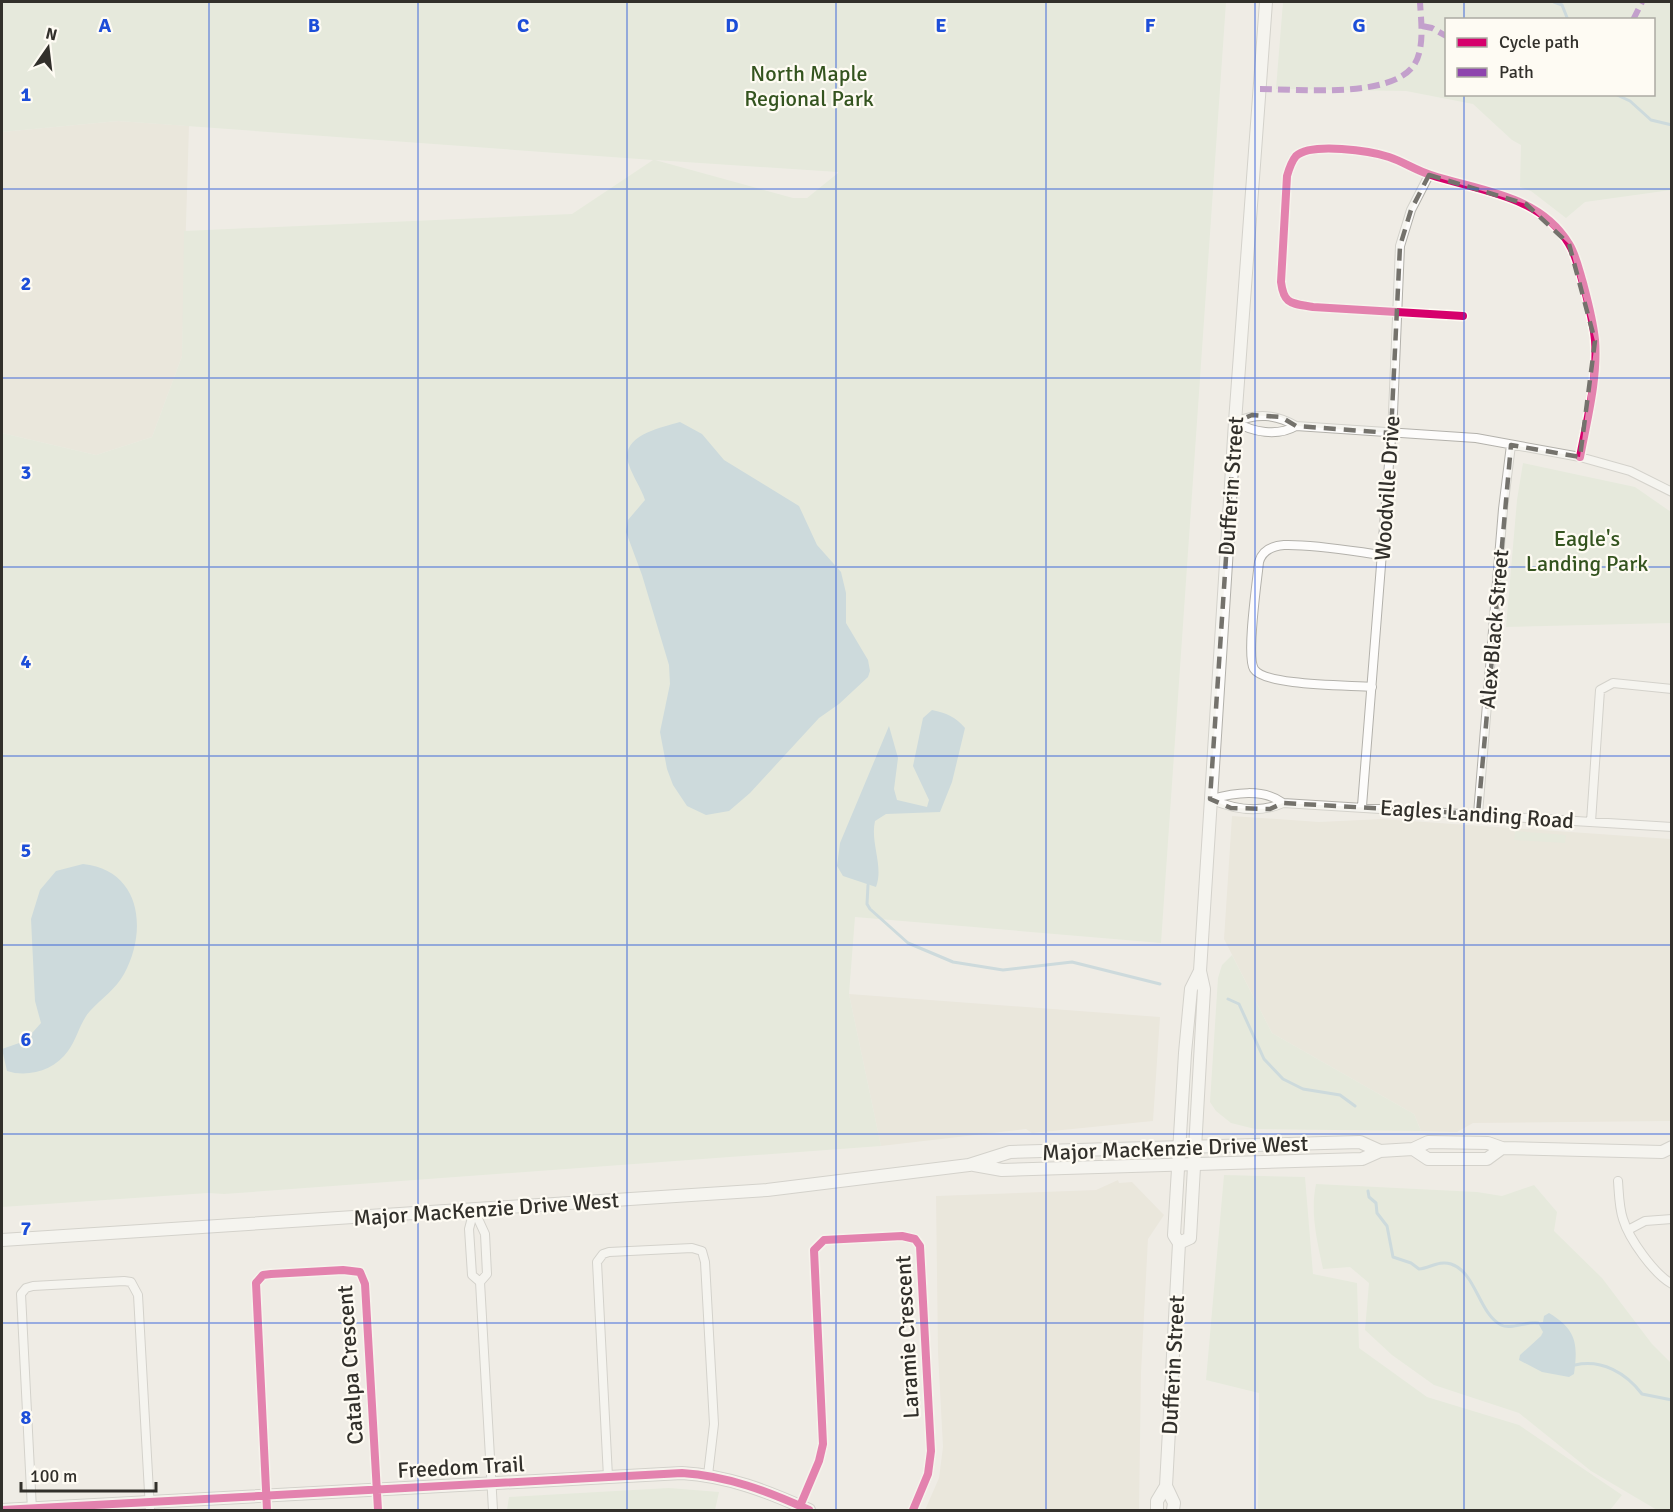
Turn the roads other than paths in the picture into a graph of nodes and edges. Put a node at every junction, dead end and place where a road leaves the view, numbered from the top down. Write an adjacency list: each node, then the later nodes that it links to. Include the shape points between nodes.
1 (1266, 2): 5 (main road, Dufferin Street)
2 (1430, 175): 3 (street, Woodville Drive, via 1411,210 1400,246); 3 (street, via 1389,157 1340,149 1298,154 1287,176 1283,296 1288,302 1313,307); 9 (street, via 1526,204 1548,220 1569,244 1588,301 1595,341 1594,374)
3 (1397, 311): 4 (street); 7 (street, Woodville Drive)
4 (1463, 316)
5 (1235, 422): 6 (street, via 1252,415 1281,417); 6 (street, via 1250,431 1285,432); 14 (main road, Dufferin Street)
6 (1296, 426): 7 (street)
7 (1391, 433): 8 (street, via 1476,438); 11 (street, Woodville Drive)
8 (1511, 445): 9 (street); 17 (street, Alex Black Street)
9 (1580, 457): 10 (street, via 1630,471)
10 (1671, 492)
11 (1382, 555): 12 (street, Woodville Drive); 12 (street, via 1283,545 1266,550 1259,562 1251,652 1253,668 1277,680)
12 (1372, 687): 16 (street, Woodville Drive)
13 (1671, 689): 18 (street, via 1612,683 1600,690)
14 (1210, 799): 15 (street, Eagles Landing Road, via 1235,793 1273,795); 15 (street, Eagles Landing Road, via 1231,808 1270,809); 20 (main road, Dufferin Street)
15 (1283, 802): 16 (street, Eagles Landing Road)
16 (1362, 806): 17 (street, Eagles Landing Road)
17 (1478, 814): 18 (street, Eagles Landing Road)
18 (1591, 822): 19 (street, Eagles Landing Road)
19 (1671, 827)
20 (1200, 971): 21 (main road, Dufferin Street, via 1204,989); 22 (main road, Dufferin Street, via 1191,989)
21 (1196, 1146): 22 (main road, Major MacKenzie Drive West); 23 (main road, Major MacKenzie Drive West, via 1360,1142); 26 (main road, Dufferin Street)
22 (1179, 1147): 25 (main road, Dufferin Street); 27 (main road, Major MacKenzie Drive West, via 1010,1152)
23 (1380, 1151): 24 (main road, Major MacKenzie Drive West, via 1413,1149 1428,1142); 26 (main road, Major MacKenzie Drive West, via 1362,1160)
24 (1668, 1152)
25 (1178, 1163): 26 (main road, Major MacKenzie Drive West); 27 (main road, Major MacKenzie Drive West, via 1002,1170); 33 (main road, Dufferin Street, via 1174,1235)
26 (1195, 1163): 33 (main road, Dufferin Street, via 1190,1238)
27 (969, 1165): 29 (main road, Major MacKenzie Drive West, via 767,1190)
28 (1618, 1181): 31 (street)
29 (474, 1210): 32 (main road, Major MacKenzie Drive West); 34 (street, via 469,1229 472,1275); 34 (street, via 485,1237 487,1274)
30 (1671, 1219): 31 (street, via 1645,1221)
31 (1628, 1230): 35 (street, via 1656,1272)
32 (2, 1239)
33 (1179, 1243): 39 (main road, Dufferin Street)
34 (480, 1282): 38 (street)
35 (1671, 1284)
36 (708, 1475): 37 (main road, Freedom Trail); 37 (street, via 714,1424 705,1262 698,1248 686,1248 609,1252 597,1262); 43 (main road, Freedom Trail, via 748,1485)
37 (608, 1477): 38 (main road, Freedom Trail)
38 (492, 1484): 40 (main road, Freedom Trail); 48 (street)
39 (1166, 1486): 50 (main road, Dufferin Street, via 1157,1501); 51 (main road, Dufferin Street)
40 (377, 1490): 41 (main road, Freedom Trail); 41 (street, Catalpa Crescent, via 362,1275 352,1270 283,1273 263,1275 254,1288); 47 (street)
41 (266, 1496): 42 (main road, Freedom Trail); 46 (street)
42 (149, 1507): 45 (main road, Freedom Trail); 45 (street, via 138,1295 131,1282 124,1281 33,1286 23,1291 20,1302)
43 (805, 1508): 49 (street, Laramie Crescent, via 823,1444 814,1250 824,1240 902,1236 915,1239 920,1246 931,1451 928,1474)
44 (2, 1510): 45 (main road, Freedom Trail)
45 (32, 1510)
46 (267, 1510)
47 (378, 1510)
48 (493, 1510)
49 (913, 1510)
50 (1157, 1510)
51 (1173, 1510)

